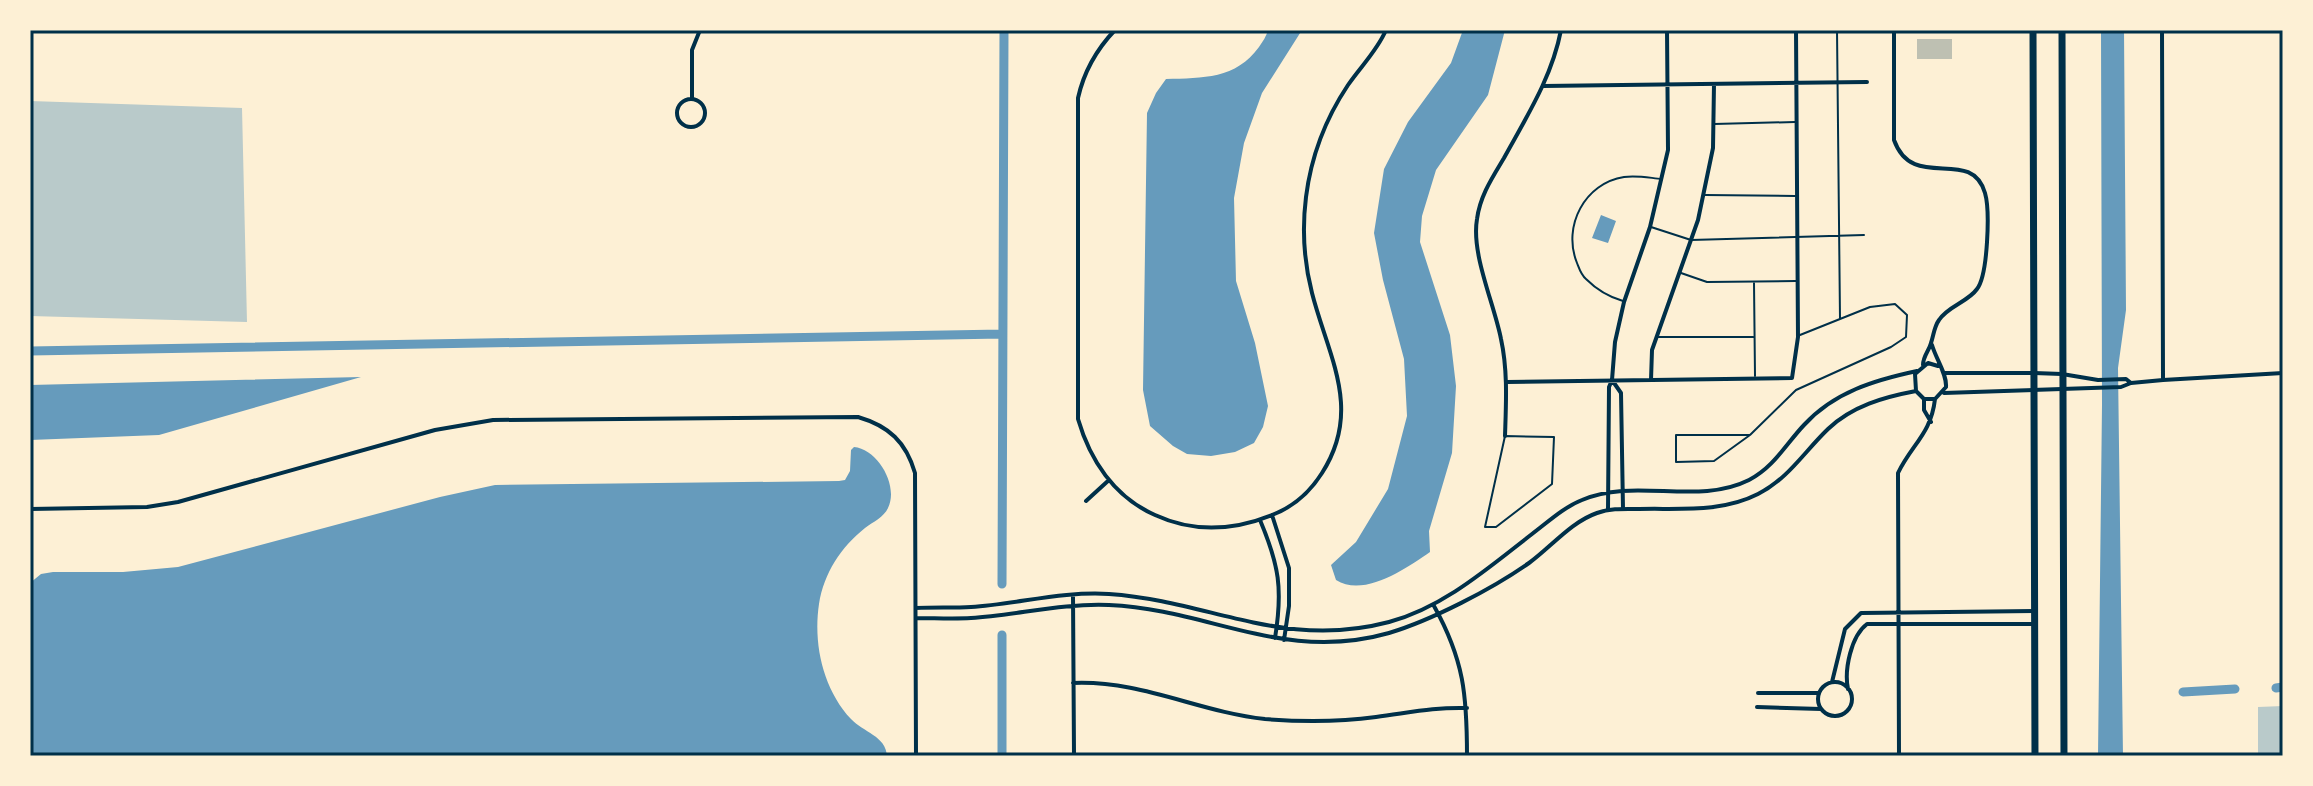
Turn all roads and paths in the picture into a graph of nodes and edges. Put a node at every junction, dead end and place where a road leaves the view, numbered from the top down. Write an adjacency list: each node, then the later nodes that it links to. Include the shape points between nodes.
1 (700, 30): 18 (street, via 692,50)
2 (1115, 30): 60 (street, via 1087,68 1076,114 1078,419)
3 (1386, 30): 67 (street, via 1326,125 1306,195 1307,269 1340,387 1338,435 1318,479)
4 (1561, 30): 17 (street)
5 (1667, 30): 16 (street)
6 (1796, 30): 15 (street)
7 (1837, 30): 13 (lane)
8 (1894, 30): 37 (street, via 1894,140 1899,154 1920,168 1961,169 1974,175 1986,195 1986,269 1975,293 1941,316)
9 (2033, 30): 42 (main road)
10 (2062, 30): 44 (main road)
11 (2162, 30): 48 (street)
12 (1867, 82): 13 (street)
13 (1837, 83): 15 (street); 26 (lane)
14 (1714, 84): 15 (street); 16 (street); 20 (street)
15 (1797, 84): 19 (street)
16 (1667, 85): 17 (street); 21 (street)
17 (1543, 86): 49 (street, via 1482,196 1476,222)
18 (692, 99): 18 (street, via 680,105 678,113 692,126 705,115 703,106)
19 (1797, 122): 20 (lane); 23 (street)
20 (1713, 124): 22 (street)
21 (1663, 179): 24 (street); 32 (lane, via 1622,177 1599,187 1574,221 1574,256 1583,277)
22 (1703, 195): 23 (lane); 28 (street)
23 (1796, 196): 27 (street)
24 (1650, 227): 28 (lane); 32 (street)
25 (1864, 235): 26 (lane)
26 (1837, 236): 27 (lane); 33 (lane)
27 (1796, 237): 28 (lane); 30 (street)
28 (1691, 240): 29 (street)
29 (1680, 272): 31 (lane, via 1707,282); 34 (street)
30 (1796, 281): 31 (lane); 36 (street)
31 (1754, 282): 35 (lane)
32 (1624, 302): 45 (street)
33 (1840, 320): 36 (lane); 58 (lane, via 1870,307 1895,304 1907,315 1906,337 1796,390)
34 (1657, 337): 35 (lane); 46 (street)
35 (1755, 337): 47 (lane)
36 (1798, 337): 47 (street, via 1792,378)
37 (1931, 343): 38 (street); 39 (street)
38 (1923, 365): 39 (street); 40 (street)
39 (1938, 366): 41 (street)
40 (1917, 371): 53 (street); 61 (street, via 1869,383 1836,399 1747,480 1707,491)
41 (1944, 373): 42 (street); 54 (street)
42 (2034, 373): 44 (street); 51 (main road)
43 (2283, 373): 48 (street)
44 (2062, 374): 50 (street); 52 (main road)
45 (1612, 380): 46 (street); 49 (street); 61 (street, via 1620,390); 62 (street)
46 (1651, 380): 47 (street)
47 (1755, 380)
48 (2163, 380): 50 (street)
49 (1507, 382): 59 (street)
50 (2131, 383): 52 (street)
51 (2035, 390): 52 (street); 54 (street); 74 (main road)
52 (2063, 390): 96 (main road)
53 (1916, 391): 55 (street); 65 (street, via 1869,404 1841,419 1781,480 1754,496 1706,508)
54 (1944, 393): 56 (street)
55 (1924, 399): 56 (street); 57 (street)
56 (1935, 399): 57 (street)
57 (1931, 422): 73 (street, via 1898,473)
58 (1750, 435): 58 (lane, via 1676,435 1676,462 1714,461)
59 (1505, 436): 59 (lane, via 1494,491 1485,527 1496,527 1552,484 1554,437)
60 (1109, 480): 63 (street); 68 (street, via 1142,508 1182,525 1216,529)
61 (1623, 492): 62 (street); 65 (street)
62 (1608, 493): 66 (street); 71 (street, via 1567,508)
63 (1086, 501)
64 (30, 509): 72 (street, via 178,502 435,430 493,420 858,417 884,426 912,462)
65 (1623, 509): 66 (street)
66 (1608, 510): 75 (street, via 1573,526 1497,584)
67 (1272, 515): 68 (street); 80 (street, via 1289,568)
68 (1260, 520): 79 (street, via 1280,582)
69 (1073, 595): 70 (street); 72 (street); 79 (street, via 1143,598)
70 (1074, 605): 76 (street, via 970,618); 81 (street, via 1129,606); 84 (street)
71 (1434, 606): 75 (street); 80 (street, via 1365,627)
72 (916, 608): 76 (street)
73 (1900, 611): 74 (street); 78 (street); 83 (street, via 1861,613 1853,619 1845,629)
74 (2034, 611): 77 (main road)
75 (1438, 614): 82 (street, via 1370,637); 89 (street, via 1457,656)
76 (916, 618): 91 (street)
77 (2034, 624): 78 (street); 95 (main road)
78 (1900, 625): 85 (street, via 1867,624 1860,629 1847,673); 94 (street)
79 (1277, 628): 80 (street); 81 (street)
80 (1285, 629): 82 (street)
81 (1275, 639): 82 (street)
82 (1284, 640)
83 (1832, 682): 85 (street); 87 (street)
84 (1073, 683): 89 (street, via 1116,684 1234,714 1294,721); 92 (street)
85 (1848, 689): 90 (street, via 1846,712 1833,717)
86 (1758, 693): 87 (street)
87 (1819, 693): 90 (street)
88 (1757, 707): 90 (street)
89 (1467, 708): 93 (street)
90 (1821, 709)
91 (916, 756)
92 (1074, 756)
93 (1467, 756)
94 (1899, 756)
95 (2038, 756)
96 (2064, 756)

